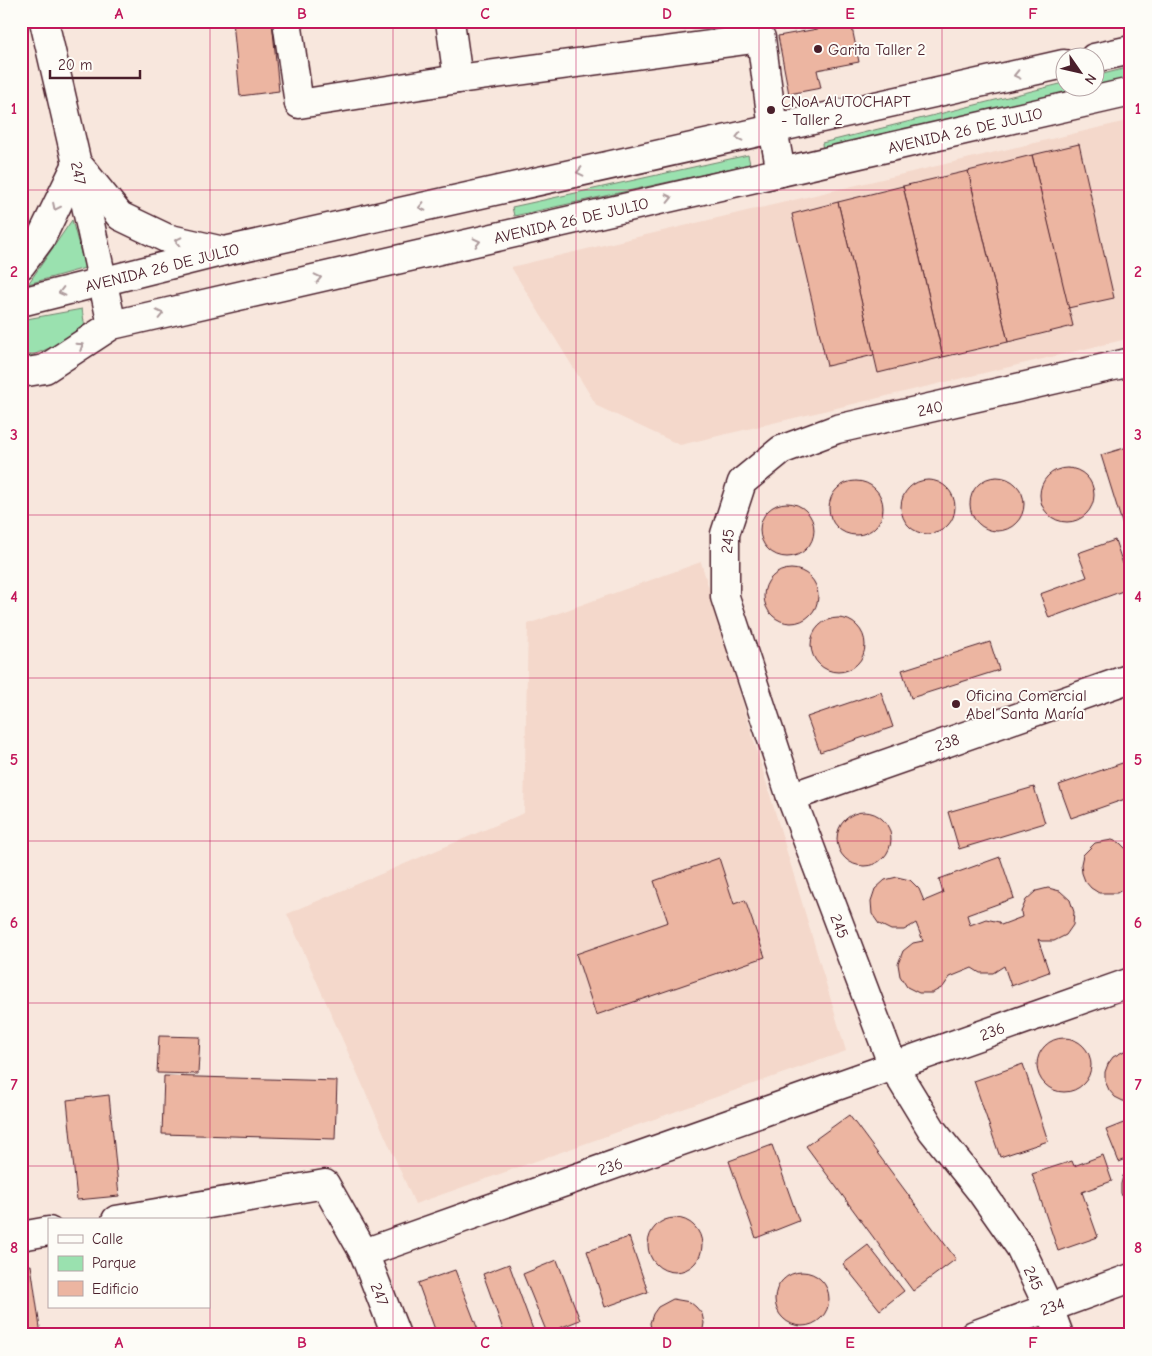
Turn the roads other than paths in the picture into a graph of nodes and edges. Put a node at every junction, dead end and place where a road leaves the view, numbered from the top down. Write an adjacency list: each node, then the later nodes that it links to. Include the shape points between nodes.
1 (44, 21): 10 (street, 247)
2 (287, 21): 7 (street, via 299,104)
3 (450, 21): 7 (street)
4 (1131, 50): 5 (street)
5 (1104, 56)
6 (1054, 66): 9 (street, AVENIDA 26 DE JULIO, one-way to 9)
7 (458, 80): 9 (street, via 760,38)
8 (1131, 92): 11 (street, AVENIDA 26 DE JULIO)
9 (773, 129): 11 (street); 12 (street, AVENIDA 26 DE JULIO, one-way to 12)
10 (77, 164): 12 (street, one-way to 10, via 166,238 120,216); 13 (street, one-way to 13, via 41,238); 14 (street, 247)
11 (781, 172): 16 (street, AVENIDA 26 DE JULIO, one-way to 11)
12 (225, 251): 14 (street, AVENIDA 26 DE JULIO)
13 (21, 264)
14 (102, 281): 15 (street, AVENIDA 26 DE JULIO, one-way to 15); 16 (street, 247)
15 (21, 302)
16 (112, 325): 18 (street, AVENIDA 26 DE JULIO, one-way to 16)
17 (1131, 362): 20 (street, 240, via 837,429 781,450)
18 (33, 371): 19 (street)
19 (21, 394)
20 (742, 482): 22 (street, 245, via 725,534 725,597)
21 (1131, 678): 22 (street, 238)
22 (791, 797): 24 (street, 245)
23 (1131, 982): 24 (street, 236)
24 (892, 1066): 28 (street, 236); 30 (street, 245, via 932,1130 1020,1247)
25 (128, 1218): 28 (street, via 325,1184)
26 (48, 1231): 27 (street)
27 (21, 1236)
28 (364, 1253): 31 (street, 247)
29 (1131, 1278): 30 (street, 234)
30 (1048, 1308): 32 (street, 234); 33 (street, 245)
31 (396, 1335)
32 (974, 1335)
33 (1059, 1335)

